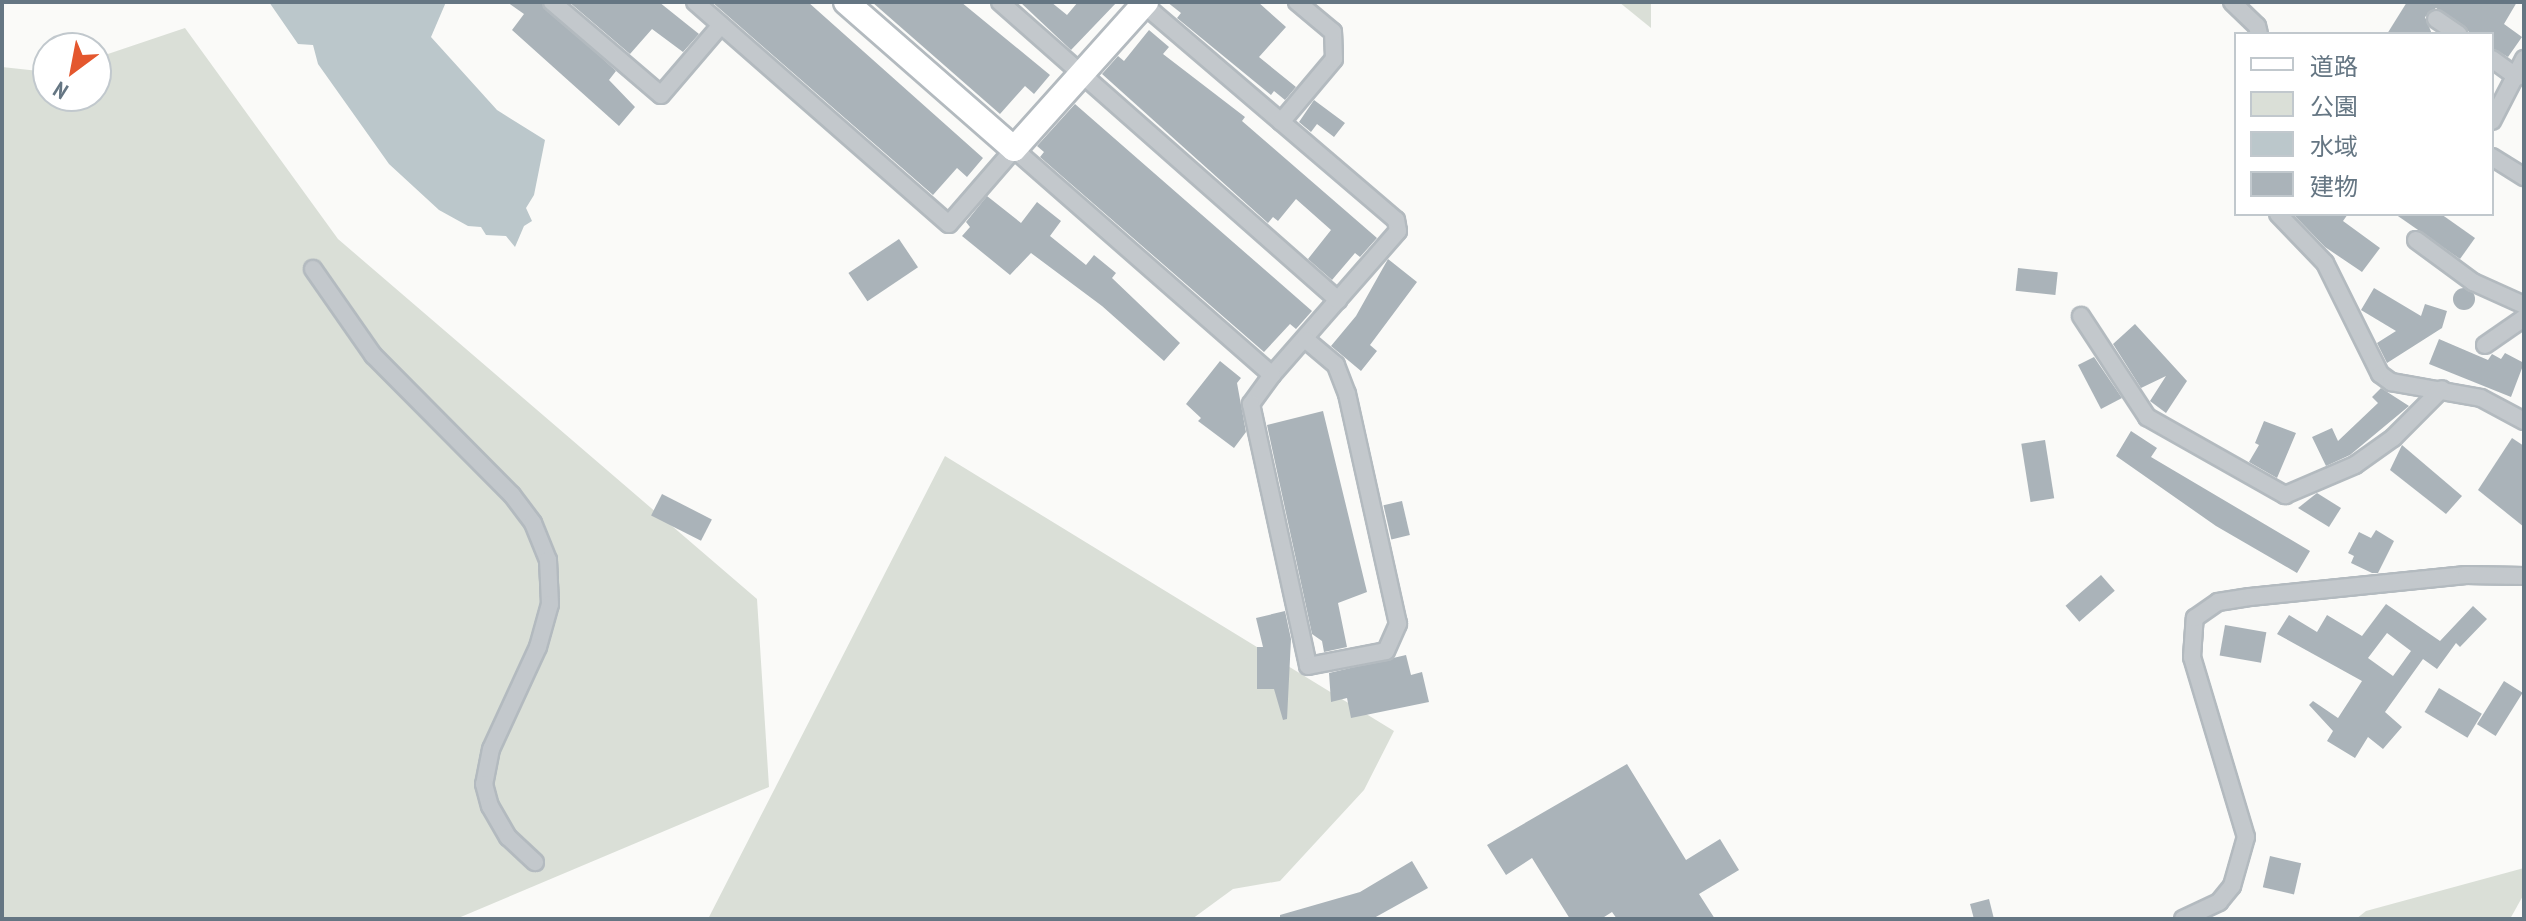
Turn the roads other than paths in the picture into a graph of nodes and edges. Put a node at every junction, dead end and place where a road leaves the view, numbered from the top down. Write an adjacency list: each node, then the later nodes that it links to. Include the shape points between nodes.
1 (552, 2): 8 (street, via 661,95)
2 (695, 2): 8 (street)
3 (846, 2): 16 (street)
4 (1000, 2): 12 (street)
5 (1297, 2): 15 (street, via 1333,32 1334,59)
6 (2232, 2): 9 (street)
7 (1144, 3): 12 (street); 15 (street)
8 (721, 25): 16 (street, via 949,224)
9 (2258, 32)
10 (2524, 59): 13 (street)
11 (2494, 60): 13 (street)
12 (1083, 73): 16 (street); 22 (street)
13 (2517, 77): 14 (street)
14 (2494, 117)
15 (1281, 122): 22 (street, via 1396,220 1398,231)
16 (1014, 149): 28 (street)
17 (2494, 158): 18 (street)
18 (2524, 177)
19 (2280, 216): 29 (street, via 2325,263 2380,374 2391,382)
20 (2416, 240): 23 (street, via 2473,282)
21 (313, 269): 32 (street, via 373,355 512,495 533,523 548,560 550,604 542,633 491,749 484,784 508,837)
22 (1338, 300): 26 (street)
23 (2524, 305)
24 (2081, 316): 29 (street, via 2147,417 2285,495 2355,465 2393,438)
25 (2524, 318): 27 (street)
26 (1306, 340): 28 (street); 28 (street, via 1336,365 1347,394 1398,624 1386,651 1308,666 1251,404)
27 (2485, 345)
28 (1272, 375)
29 (2442, 389): 30 (street, via 2481,398)
30 (2524, 421)
31 (2524, 576): 33 (street, via 2438,577 2250,597 2218,602 2195,618 2192,657 2246,837 2232,886 2219,902)
32 (535, 862)
33 (2183, 919)

